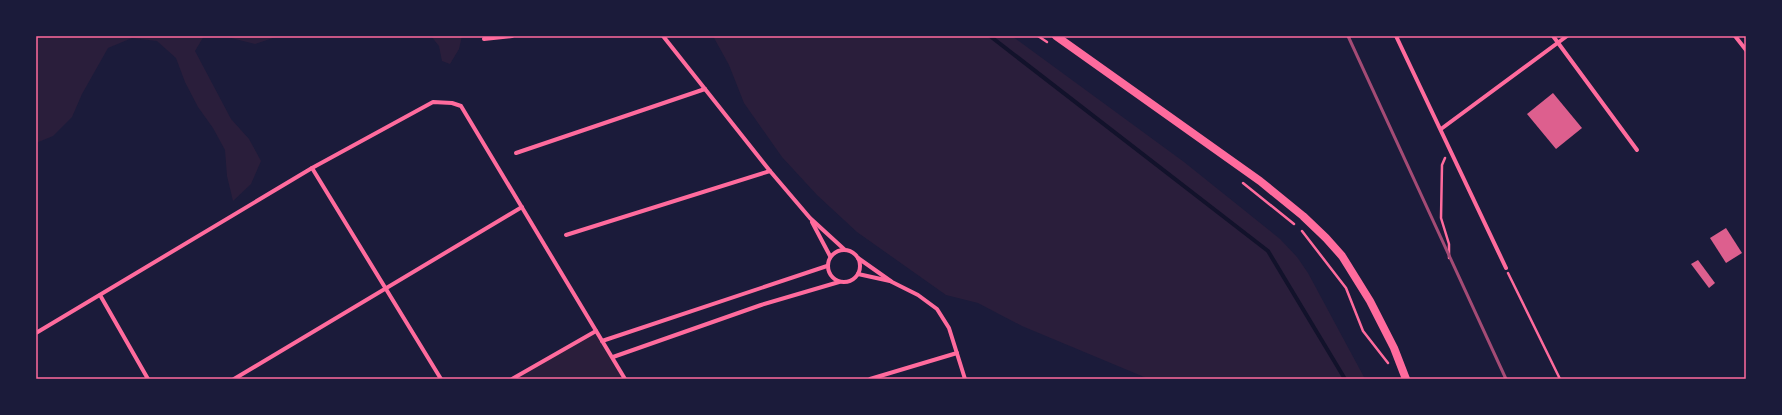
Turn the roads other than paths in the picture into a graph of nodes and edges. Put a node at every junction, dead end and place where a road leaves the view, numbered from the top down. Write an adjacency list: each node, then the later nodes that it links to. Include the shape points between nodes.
1 (512, 36): 8 (street)
2 (663, 36): 11 (street)
3 (1056, 36): 42 (main road, via 1260,181 1326,238 1342,256 1370,301 1394,348)
4 (1396, 36): 12 (street)
5 (1553, 36): 9 (street)
6 (1567, 36): 9 (street)
7 (1735, 36): 10 (street)
8 (484, 39)
9 (1558, 43): 12 (street); 13 (street)
10 (1746, 50)
11 (705, 89): 14 (street); 16 (street)
12 (1441, 129): 24 (street)
13 (1637, 150)
14 (516, 153)
15 (312, 168): 17 (street, via 433,102 452,103 461,106); 28 (street); 29 (street)
16 (770, 171): 18 (street); 19 (street)
17 (522, 207): 28 (street); 30 (street)
18 (810, 218): 20 (street); 21 (street)
19 (566, 235)
20 (845, 250): 21 (street, via 839,250); 22 (street)
21 (830, 256): 23 (street)
22 (858, 258): 25 (street); 27 (street)
23 (827, 266): 26 (street, via 830,276); 32 (street)
24 (1506, 268)
25 (858, 274): 26 (street, via 850,281); 27 (street)
26 (840, 282): 34 (street, via 761,305)
27 (892, 282): 33 (street, via 937,308 949,328)
28 (385, 289): 36 (street); 37 (street)
29 (100, 295): 31 (street); 35 (street)
30 (596, 331): 32 (street); 38 (street)
31 (36, 333)
32 (602, 341): 34 (street)
33 (957, 353): 40 (street); 41 (street)
34 (612, 357): 39 (street)
35 (148, 379)
36 (234, 379)
37 (441, 379)
38 (512, 379)
39 (625, 379)
40 (870, 379)
41 (965, 379)
42 (1406, 379)

